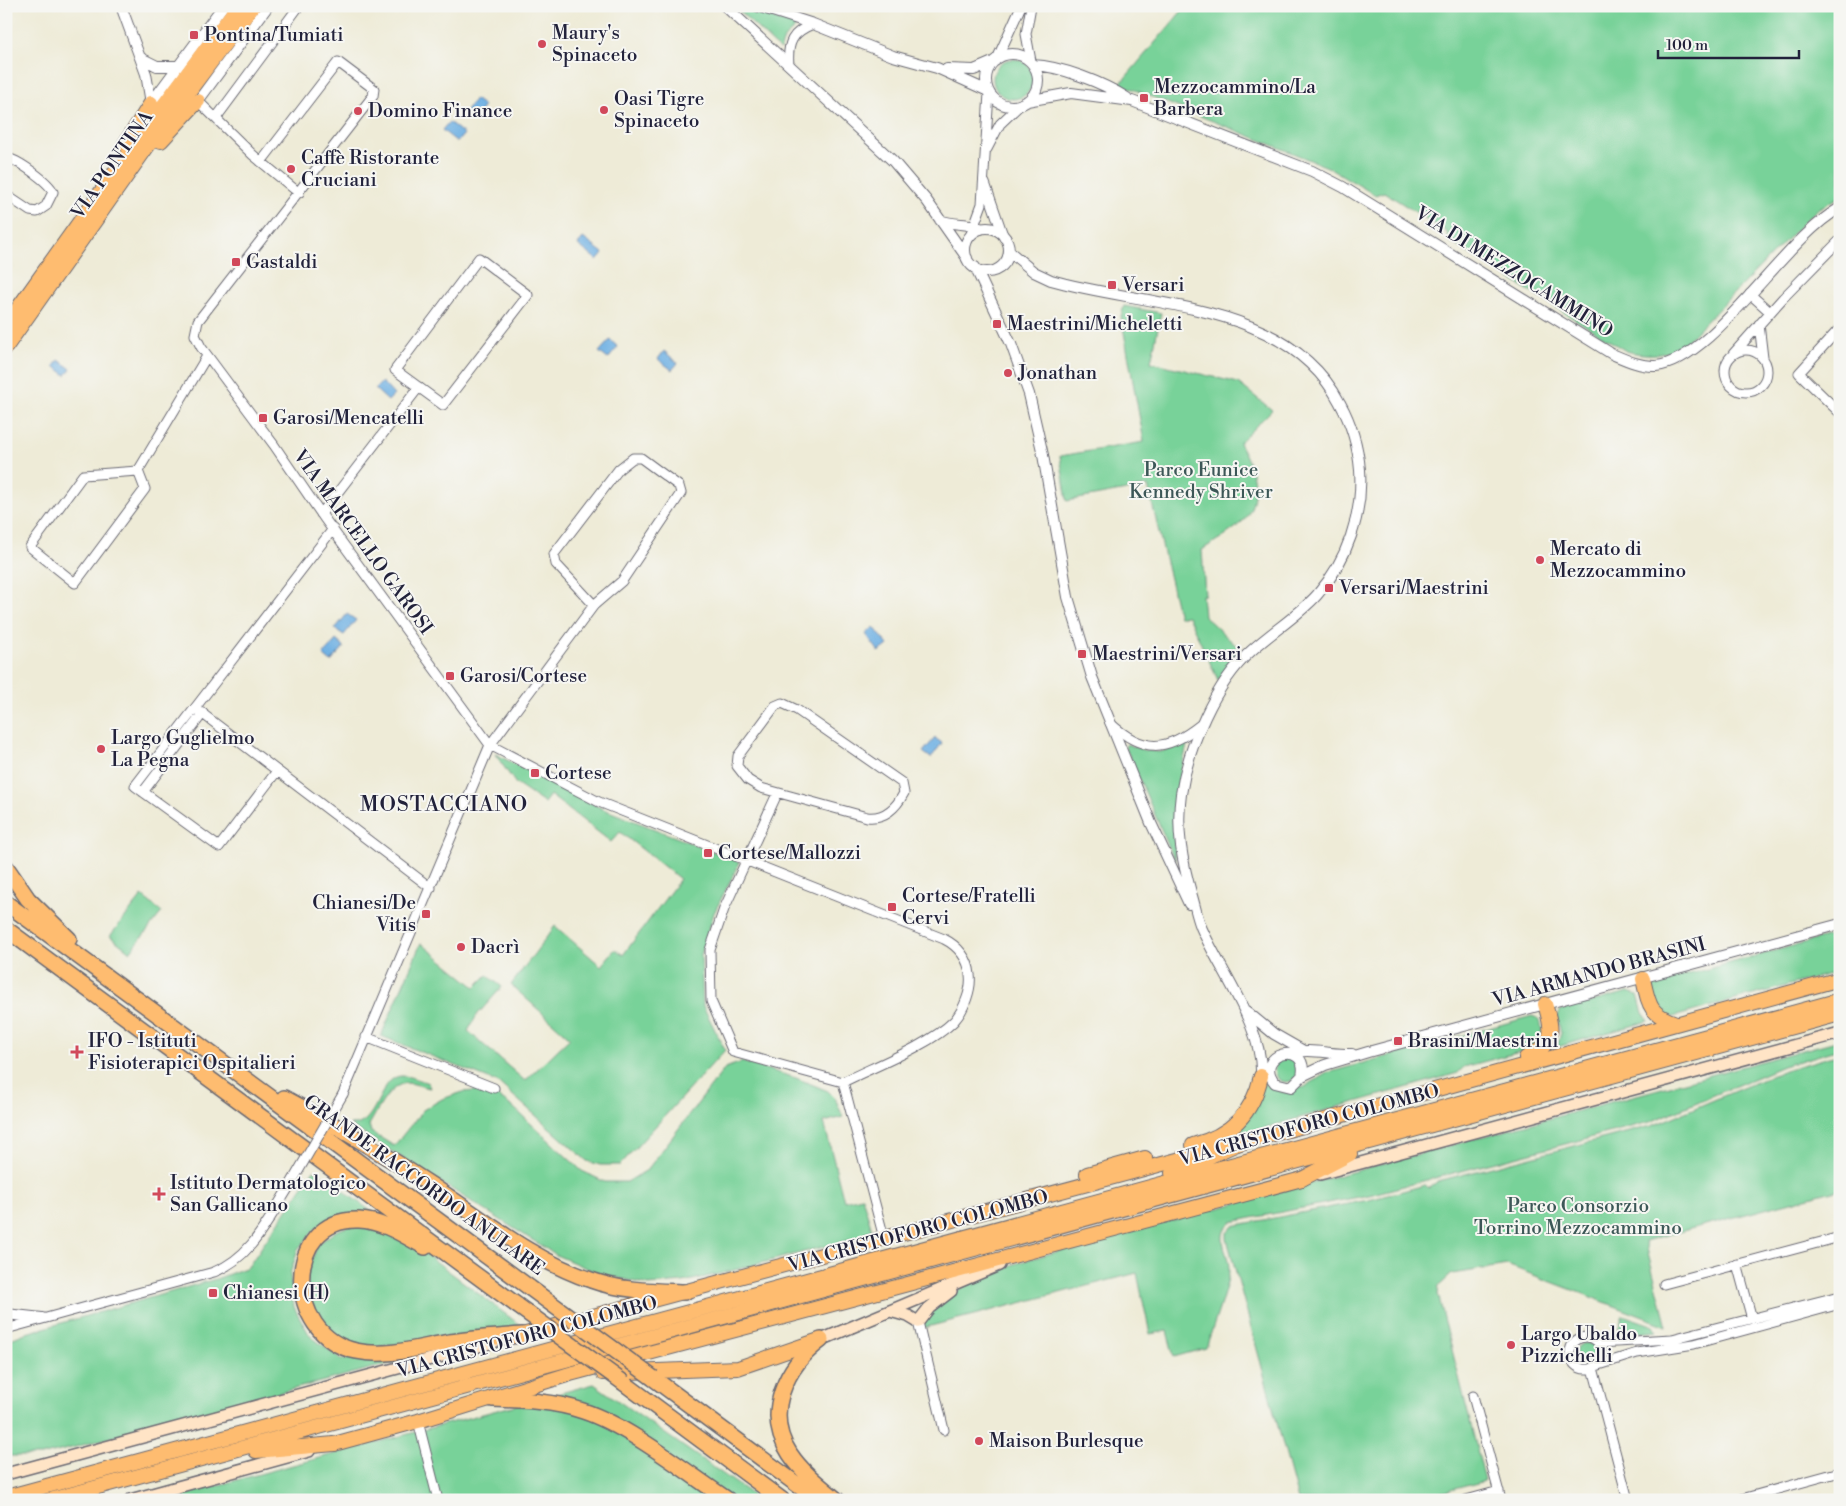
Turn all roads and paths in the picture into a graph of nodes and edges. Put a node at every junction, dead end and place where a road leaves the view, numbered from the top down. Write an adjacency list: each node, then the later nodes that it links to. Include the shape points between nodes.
1 (121, 6): 12 (street)
2 (223, 6): 16 (street, VIA PONTINA)
3 (238, 6): 33 (main road, VIA PONTINA)
4 (253, 6): 33 (main road, VIA PONTINA)
5 (268, 6): 19 (street)
6 (299, 6): 23 (street)
7 (725, 6): 15 (street)
8 (757, 6): 11 (street)
9 (1021, 6): 13 (street)
10 (1030, 6): 14 (street, via 1026,34)
11 (813, 24): 15 (street, via 799,31 791,40 788,49); 17 (street, via 893,56)
12 (141, 58): 16 (street, via 157,66); 22 (street)
13 (996, 60): 14 (street, via 1015,55); 17 (street, via 974,70); 18 (street, via 988,75)
14 (1032, 63): 20 (street, VIA DI MEZZOCAMMINO, via 1047,65); 21 (street, via 1037,73 1037,85)
15 (790, 65): 31 (street, via 893,160)
16 (178, 66): 22 (street, VIA PONTINA)
17 (936, 68): 18 (street)
18 (988, 92): 21 (street, via 1001,104); 24 (street)
19 (198, 101): 23 (street); 33 (main road)
20 (1132, 101): 21 (street, VIA DI MEZZOCAMMINO, via 1071,93); 39 (street, VIA DI MEZZOCAMMINO, via 1326,177 1612,354 1635,363 1655,366 1685,356)
21 (1024, 102): 24 (street, via 997,129)
22 (151, 103): 33 (main road, via 108,171)
23 (216, 118): 26 (street)
24 (985, 154): 27 (street)
25 (6, 158): 29 (street, via 14,159 48,184 53,192 44,209 37,212)
26 (262, 162): 28 (street); 28 (street, via 338,62 372,88 373,96)
27 (983, 175): 32 (street, via 982,204); 34 (street)
28 (299, 193): 46 (street, VIA MARCELLO GAROSI, via 198,321 194,332)
29 (6, 195)
30 (1840, 208): 39 (street, VIA DI MEZZOCAMMINO, via 1809,230)
31 (940, 220): 32 (street); 37 (street)
32 (976, 230): 34 (street, via 996,231); 37 (street, via 966,246)
33 (77, 237): 42 (main road, VIA PONTINA); 44 (main road, VIA PONTINA)
34 (1004, 238): 36 (street)
35 (1840, 240): 40 (street)
36 (1010, 252): 38 (street, via 1005,263 996,270 985,271); 57 (street, via 1034,272 1051,280 1212,315 1265,331 1290,346 1313,366 1332,389 1346,415 1358,454 1360,480 1356,517 1344,553 1316,597 1245,657)
37 (967, 258): 38 (street)
38 (975, 267): 56 (street, via 1011,344 1029,394 1072,611)
39 (1750, 294): 40 (street)
40 (1770, 312): 41 (street)
41 (1759, 324): 45 (street); 47 (street)
42 (6, 325)
43 (1840, 328): 49 (street, via 1799,373)
44 (6, 348)
45 (1733, 354): 47 (street, via 1748,350); 47 (street, via 1727,360 1724,375 1732,388 1740,392 1754,391 1766,380 1767,366)
46 (207, 356): 50 (street); 51 (street, VIA MARCELLO GAROSI)
47 (1763, 358)
48 (419, 387): 48 (street, via 443,405 528,295 479,258 395,370); 51 (street)
49 (1840, 413)
50 (138, 471): 50 (street, via 83,475 30,547 75,583 145,489)
51 (321, 514): 52 (street, VIA MARCELLO GAROSI)
52 (333, 529): 54 (street); 58 (street, VIA MARCELLO GAROSI)
53 (594, 605): 53 (street, via 622,580 682,491 641,458 634,458 619,470 554,554 556,564); 58 (street)
54 (195, 708): 55 (street); 60 (street, via 135,786)
55 (203, 714): 59 (street); 60 (street)
56 (1110, 723): 57 (street, via 1134,740 1157,746 1180,740); 64 (street)
57 (1200, 726): 62 (street, via 1181,792 1179,834)
58 (490, 745): 63 (street, via 599,802); 66 (street)
59 (277, 770): 60 (street, via 219,847); 66 (street)
60 (143, 792)
61 (777, 794): 61 (street, via 874,817 888,812 904,791 900,782 797,710 782,703 775,706 737,762 739,770 752,784); 63 (street)
62 (1182, 858): 64 (street, via 1177,866); 69 (street)
63 (746, 860): 90 (street, via 721,916 709,960 713,1006 733,1052); 90 (street, via 944,939 957,948 968,964 968,994 952,1022 924,1042)
64 (1169, 862): 69 (street)
65 (6, 867): 75 (highway, via 33,905)
66 (431, 888): 82 (street)
67 (6, 903): 75 (highway, GRANDE RACCORDO ANULARE)
68 (1840, 924): 73 (street, VIA ARMANDO BRASINI)
69 (1200, 925): 78 (street)
70 (6, 929): 72 (highway)
71 (6, 941): 72 (highway)
72 (49, 961): 101 (highway)
73 (1643, 979): 77 (street, VIA ARMANDO BRASINI); 80 (main road, via 1653,1011)
74 (1840, 980): 80 (main road, VIA CRISTOFORO COLOMBO)
75 (122, 988): 88 (highway, GRANDE RACCORDO ANULARE)
76 (1840, 1000): 95 (main road, VIA CRISTOFORO COLOMBO)
77 (1545, 1004): 84 (street, VIA ARMANDO BRASINI); 86 (main road, via 1552,1027 1549,1041)
78 (1241, 1007): 83 (street, via 1274,1034); 87 (street, via 1257,1042)
79 (1840, 1014): 92 (main road, VIA CRISTOFORO COLOMBO)
80 (1676, 1023): 86 (main road, VIA CRISTOFORO COLOMBO)
81 (1840, 1033): 94 (main road)
82 (366, 1037): 91 (street); 109 (street, bridge, via 343,1094 252,1244 236,1261 175,1283)
83 (1302, 1050): 84 (street, VIA ARMANDO BRASINI, via 1329,1054); 85 (street, VIA ARMANDO BRASINI)
84 (1368, 1052): 89 (street, VIA ARMANDO BRASINI)
85 (1290, 1054): 87 (street, VIA ARMANDO BRASINI, via 1279,1055); 89 (street, via 1300,1060 1304,1071)
86 (1517, 1066): 93 (main road, VIA CRISTOFORO COLOMBO)
87 (1265, 1072): 89 (street, VIA ARMANDO BRASINI, via 1280,1086 1296,1084); 96 (main road, via 1247,1112 1222,1135 1200,1144 1026,1191)
88 (237, 1073): 104 (highway, via 392,1161 567,1271 614,1286); 137 (highway, GRANDE RACCORDO ANULARE, bridge)
89 (1302, 1076)
90 (843, 1082): 98 (street)
91 (494, 1088)
92 (1390, 1136): 94 (main road, via 1333,1161); 123 (main road, VIA CRISTOFORO COLOMBO)
93 (1237, 1144): 95 (main road, via 1180,1170 1119,1189); 96 (main road, VIA CRISTOFORO COLOMBO)
94 (1302, 1179): 99 (main road)
95 (1098, 1201): 129 (main road, VIA CRISTOFORO COLOMBO)
96 (994, 1209): 98 (main road, VIA CRISTOFORO COLOMBO)
97 (1840, 1237): 100 (street)
98 (884, 1238): 104 (main road, VIA CRISTOFORO COLOMBO)
99 (1021, 1255): 102 (main road); 117 (main road)
100 (1737, 1264): 103 (street); 110 (street)
101 (478, 1276): 113 (highway, via 385,1227 351,1220 326,1230 312,1243 305,1256 301,1283 307,1311 316,1326 329,1339 354,1351 413,1350 450,1342); 136 (highway, bridge)
102 (965, 1280): 107 (main road); 111 (main road, via 936,1302)
103 (1664, 1284)
104 (685, 1292): 113 (main road, VIA CRISTOFORO COLOMBO)
105 (1840, 1296): 110 (street)
106 (1840, 1304): 116 (street, via 1694,1344 1637,1353)
107 (890, 1311): 111 (main road); 114 (main road)
108 (6, 1314): 109 (street)
109 (42, 1318): 112 (street)
110 (1752, 1319): 115 (street, via 1672,1339)
111 (918, 1322): 121 (street)
112 (6, 1330)
113 (522, 1334): 124 (main road, VIA CRISTOFORO COLOMBO)
114 (821, 1340): 117 (main road, via 738,1368); 138 (highway, via 801,1357 788,1376 781,1395 779,1422 783,1442 793,1459)
115 (1598, 1344): 116 (street, via 1602,1355); 116 (street, via 1583,1337 1570,1349 1575,1366 1586,1370)
116 (1594, 1367): 140 (street)
117 (570, 1374): 119 (main road)
118 (1473, 1396): 128 (street)
119 (492, 1399): 120 (main road); 135 (highway, via 551,1404 598,1417)
120 (418, 1421): 122 (main road); 134 (street)
121 (944, 1430)
122 (334, 1444): 123 (main road); 130 (main road)
123 (210, 1456): 132 (main road, VIA CRISTOFORO COLOMBO)
124 (48, 1463): 125 (main road); 127 (main road, VIA CRISTOFORO COLOMBO)
125 (6, 1466)
126 (1840, 1472): 131 (street)
127 (6, 1474)
128 (1500, 1496): 139 (street)
129 (6, 1497)
130 (153, 1497): 133 (main road)
131 (1753, 1498): 141 (street)
132 (50, 1500)
133 (130, 1500)
134 (438, 1500)
135 (728, 1500)
136 (782, 1500)
137 (818, 1500)
138 (837, 1500)
139 (1466, 1500)
140 (1628, 1500)
141 (1738, 1500)

